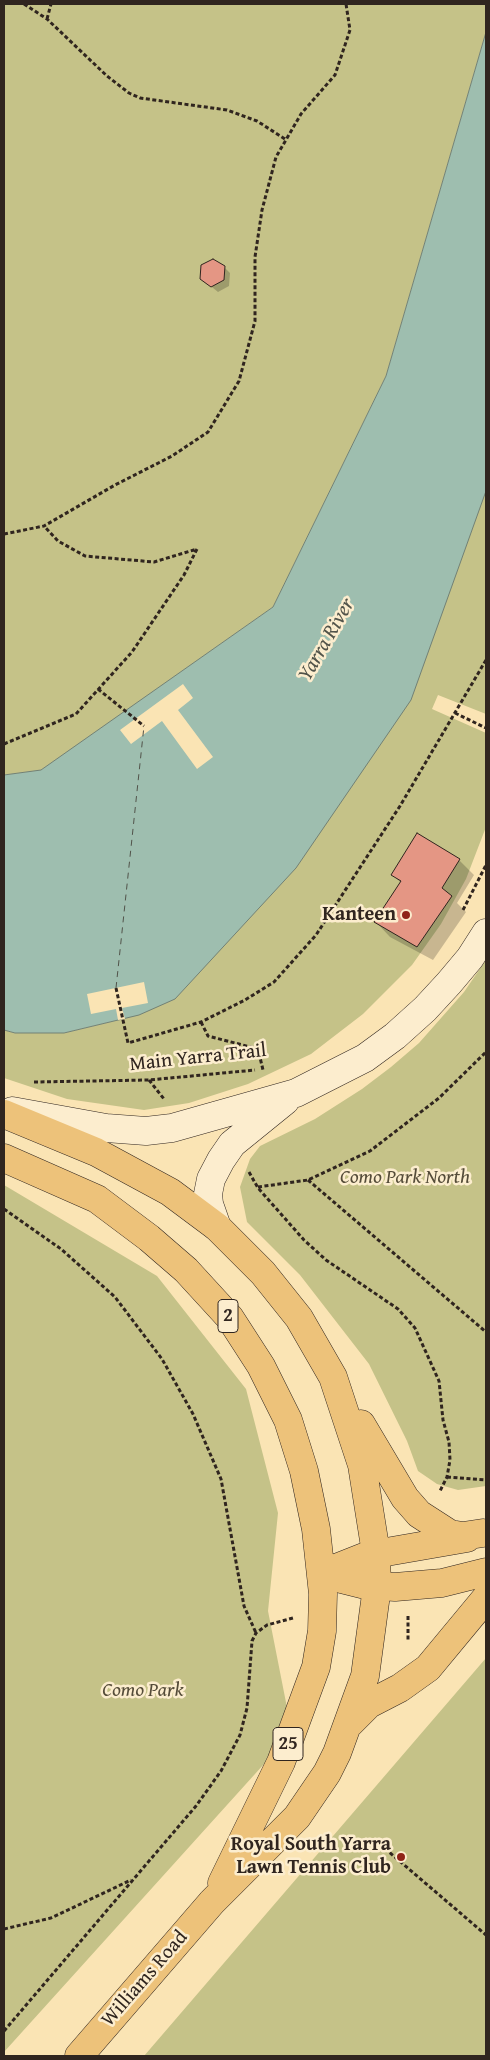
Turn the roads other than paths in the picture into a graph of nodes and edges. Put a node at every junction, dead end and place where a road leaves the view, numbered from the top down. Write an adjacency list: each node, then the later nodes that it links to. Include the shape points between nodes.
1 (486, 933): 2 (street, via 449,983 395,1036 365,1058)
2 (296, 1093): 3 (street, via 172,1128 146,1131 106,1128); 6 (street, via 239,1138 220,1160 208,1194)
3 (4, 1110)
4 (4, 1114): 6 (main road, via 133,1170 170,1192)
5 (4, 1158): 11 (main road, 2, via 96,1199 186,1270 230,1318 261,1366 288,1420 311,1499)
6 (217, 1227): 7 (main road, via 246,1254 299,1318)
7 (333, 1377): 8 (main road, via 415,1510 450,1534); 9 (main road, via 362,1465)
8 (485, 1533): 9 (main road, via 440,1544)
9 (376, 1553): 11 (main road); 12 (main road, 25)
10 (486, 1572): 12 (main road, via 442,1583)
11 (321, 1574): 12 (main road); 15 (main road, Williams Road / 25, via 322,1631 316,1667 266,1796)
12 (377, 1587): 14 (main road, Williams Road / 25, via 365,1676)
13 (486, 1598): 14 (main road, via 428,1668 369,1704)
14 (347, 1726): 15 (main road, Williams Road / 25, via 327,1772 297,1817)
15 (212, 1902): 16 (main road, Williams Road / 25)
16 (79, 2056)

